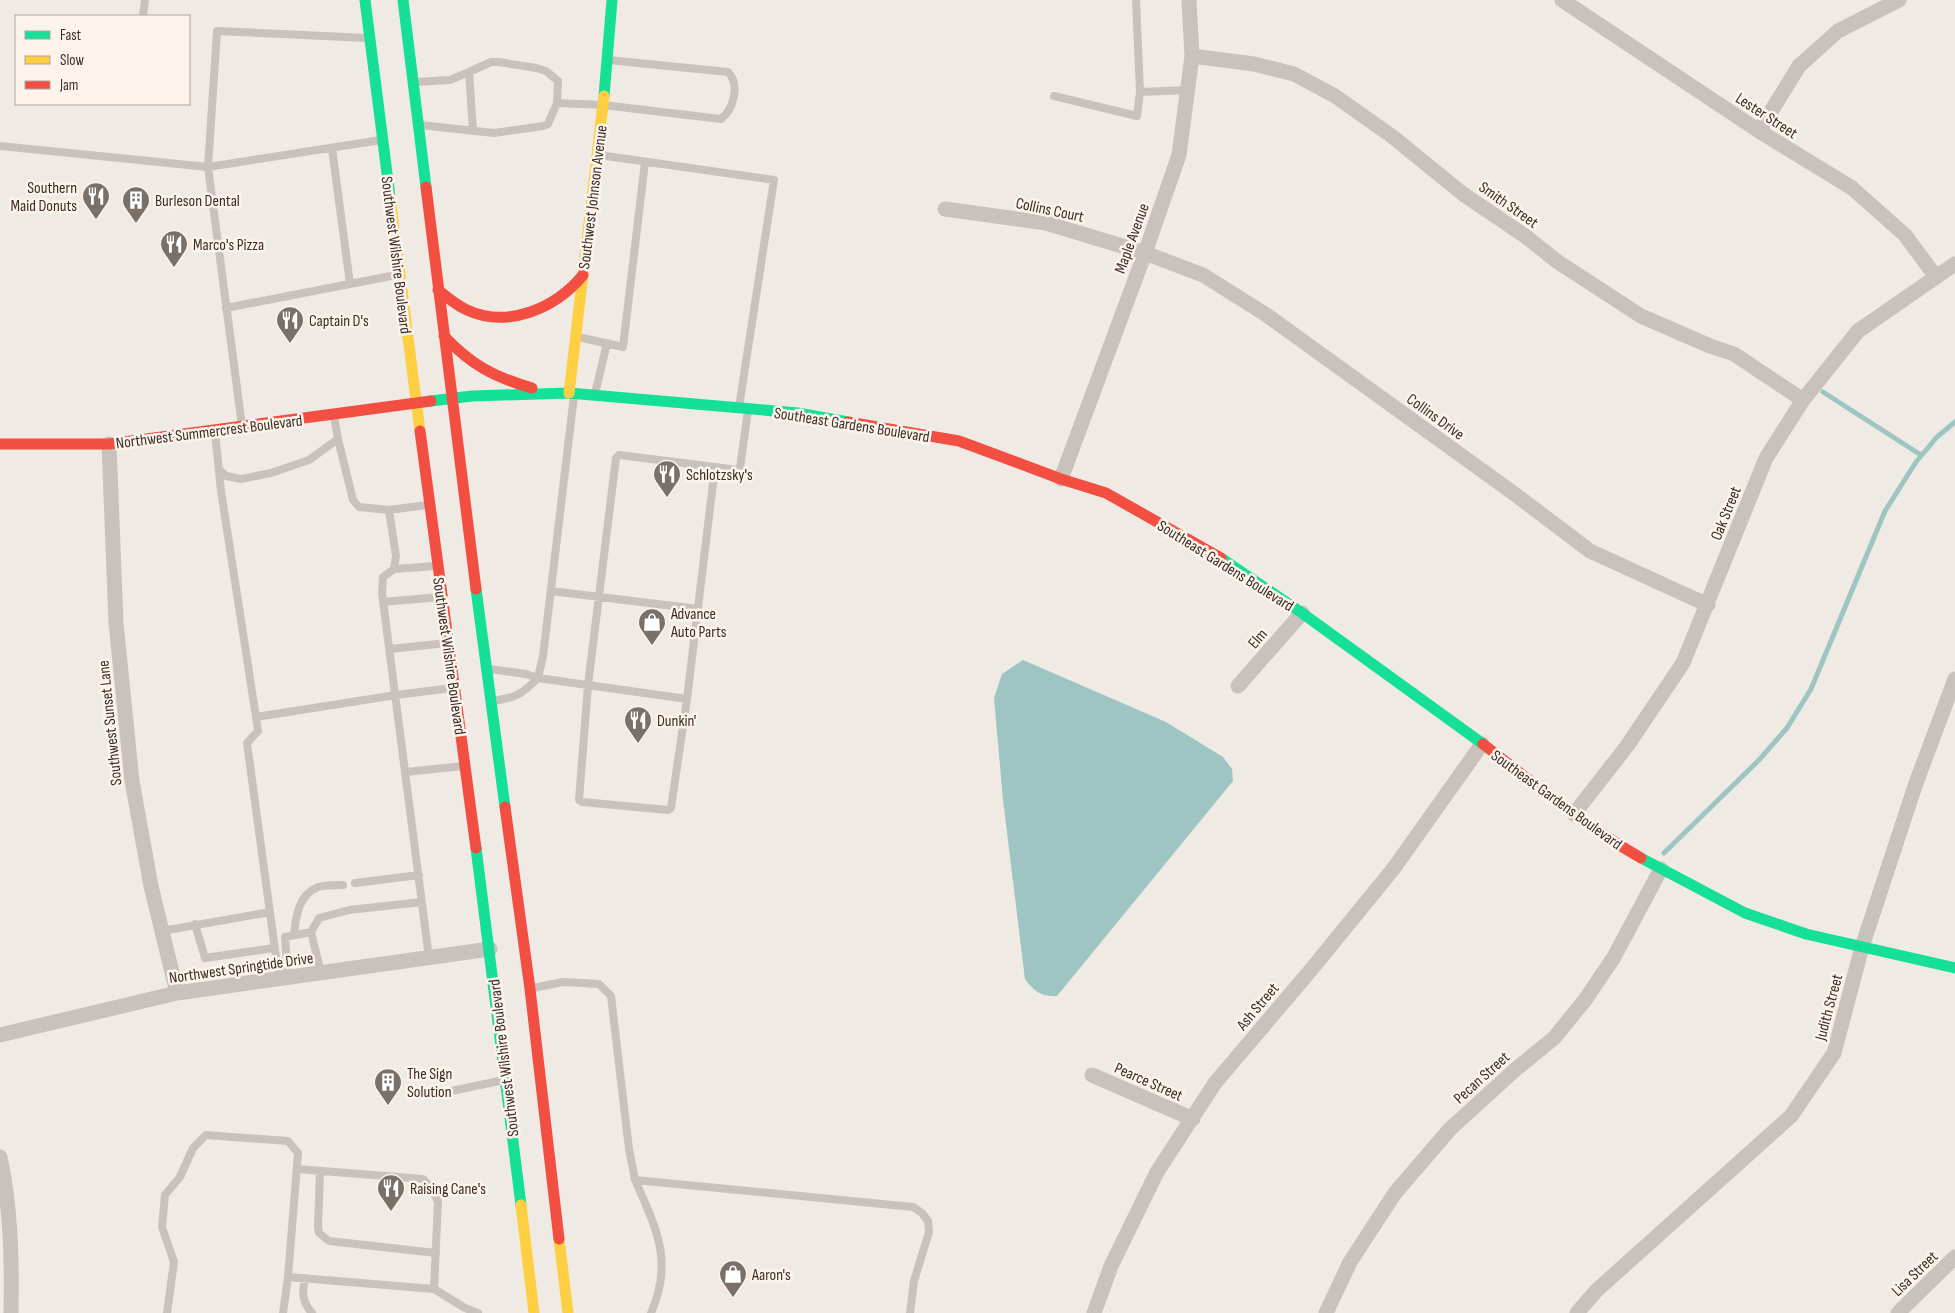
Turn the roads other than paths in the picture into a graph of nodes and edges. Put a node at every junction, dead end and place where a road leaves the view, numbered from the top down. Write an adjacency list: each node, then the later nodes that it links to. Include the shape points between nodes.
1 (145, 0): 9 (lane)
2 (365, 0): 10 (main road, Southwest Wilshire Boulevard)
3 (403, 0): 14 (main road, Southwest Wilshire Boulevard)
4 (612, 0): 12 (main road, Southwest Johnson Avenue)
5 (1136, 0): 16 (lane)
6 (1189, 0): 11 (street, Maple Avenue)
7 (1562, 0): 22 (street, Lester Street)
8 (1899, 0): 22 (street, via 1838,31 1799,66)
9 (143, 15)
10 (370, 39): 23 (main road, Southwest Wilshire Boulevard); 28 (lane, via 218,31)
11 (1192, 56): 15 (street, Maple Avenue); 45 (street, Smith Street, via 1254,64 1294,74 1335,96 1393,137 1463,194 1616,300 1642,316 1734,354)
12 (606, 60): 19 (main road, Southwest Johnson Avenue); 19 (lane, via 728,72 733,77 734,88 732,104 721,119)
13 (469, 72): 14 (lane, via 450,80); 18 (lane, via 490,62 546,71 558,81); 21 (lane)
14 (413, 82): 20 (main road, Southwest Wilshire Boulevard)
15 (1188, 90): 16 (lane); 30 (street, Maple Avenue, via 1179,155)
16 (1140, 92): 17 (lane, via 1137,116)
17 (1054, 96)
18 (557, 103): 19 (lane); 21 (lane, via 548,124 543,126 494,133)
19 (603, 106): 26 (main road, Southwest Johnson Avenue)
20 (418, 125): 21 (lane); 36 (main road, Southwest Wilshire Boulevard)
21 (473, 131)
22 (1759, 131): 34 (street, Lester Street, via 1852,188 1905,235)
23 (383, 140): 25 (lane); 32 (main road, Southwest Wilshire Boulevard)
24 (0, 146): 28 (lane)
25 (332, 148): 28 (lane); 35 (lane)
26 (597, 155): 27 (lane); 33 (main road, Southwest Johnson Avenue)
27 (645, 162): 40 (lane, via 623,347); 47 (lane, via 774,180)
28 (208, 167): 37 (lane)
29 (945, 209): 30 (street, Collins Court, via 1046,223)
30 (1145, 253): 56 (street, Maple Avenue); 65 (street, Collins Drive, via 1203,275 1265,314 1590,551)
31 (1955, 264): 34 (street, Oak Street)
32 (400, 274): 35 (lane); 46 (main road, Southwest Wilshire Boulevard)
33 (583, 275): 36 (main road, via 567,293 540,310 506,316 484,316 468,310); 39 (main road, Southwest Johnson Avenue)
34 (1936, 277): 45 (street, Oak Street, via 1858,331)
35 (350, 284): 37 (lane)
36 (438, 290): 38 (main road, Southwest Wilshire Boulevard)
37 (226, 308): 49 (lane)
38 (444, 336): 42 (main road, via 465,358 484,371); 44 (main road, Southwest Wilshire Boulevard)
39 (576, 336): 40 (lane); 41 (main road, Southwest Johnson Avenue)
40 (607, 343): 43 (lane)
41 (572, 393): 42 (main road, Southeast Gardens Boulevard); 43 (main road, Southeast Gardens Boulevard); 61 (lane)
42 (552, 394): 44 (main road, Southeast Gardens Boulevard)
43 (595, 396): 47 (main road, Southeast Gardens Boulevard)
44 (452, 399): 46 (main road, Southeast Gardens Boulevard); 70 (main road, Southwest Wilshire Boulevard)
45 (1803, 400): 65 (street, Oak Street, via 1766,458)
46 (416, 404): 48 (main road, Northwest Summercrest Boulevard); 57 (main road, Southwest Wilshire Boulevard)
47 (744, 410): 54 (lane, via 740,468); 56 (main road, Southeast Gardens Boulevard, via 798,413 959,442)
48 (334, 414): 49 (main road, Northwest Summercrest Boulevard); 51 (lane)
49 (242, 426): 50 (main road, Northwest Summercrest Boulevard)
50 (215, 430): 53 (main road, Northwest Summercrest Boulevard); 55 (lane)
51 (338, 439): 55 (lane, via 309,460 271,473 241,479 226,476); 58 (lane, via 353,500 359,506)
52 (0, 444): 53 (main road, Northwest Summercrest Boulevard)
53 (109, 444): 91 (street, Southwest Sunset Lane, via 116,623 132,781)
54 (715, 467): 62 (lane, via 617,456); 66 (lane)
55 (219, 469): 79 (lane)
56 (1061, 479): 67 (main road, Southeast Gardens Boulevard, via 1106,493 1153,518)
57 (430, 505): 58 (lane); 59 (main road, Southwest Wilshire Boulevard)
58 (389, 510): 60 (lane, via 396,556)
59 (438, 566): 60 (lane); 63 (main road, Southwest Wilshire Boulevard)
60 (394, 569): 64 (lane, via 383,577)
61 (551, 591): 62 (lane); 71 (lane)
62 (599, 596): 66 (lane); 73 (lane)
63 (442, 597): 64 (lane); 68 (main road, Southwest Wilshire Boulevard)
64 (383, 602): 69 (lane)
65 (1708, 605): 83 (street, Oak Street, via 1683,663 1627,746)
66 (698, 609): 77 (lane)
67 (1302, 612): 74 (street, Elm); 80 (main road, Southeast Gardens Boulevard)
68 (448, 643): 69 (lane); 75 (main road, Southwest Wilshire Boulevard)
69 (390, 649): 76 (lane)
70 (486, 669): 71 (lane); 78 (main road, Southwest Wilshire Boulevard)
71 (538, 678): 73 (lane); 78 (lane, via 512,698)
72 (1955, 679): 94 (street, Judith Street, via 1916,783)
73 (588, 685): 77 (lane); 77 (lane, via 578,796 582,802 671,808)
74 (1238, 686)
75 (454, 688): 76 (lane); 81 (main road, Southwest Wilshire Boulevard)
76 (396, 695): 79 (lane); 82 (lane)
77 (687, 699)
78 (490, 701): 101 (main road, Southwest Wilshire Boulevard)
79 (256, 717): 89 (lane, via 258,731 247,743)
80 (1482, 744): 83 (main road, Southeast Gardens Boulevard); 107 (street, Ash Street, via 1394,868 1215,1083)
81 (465, 766): 82 (lane); 96 (main road, Southwest Wilshire Boulevard)
82 (406, 772): 85 (lane)
83 (1574, 814): 84 (main road, Southeast Gardens Boulevard)
84 (1661, 869): 94 (main road, Southeast Gardens Boulevard, via 1746,913 1806,934); 127 (street, Pecan Street, via 1614,957 1585,1000 1554,1038 1450,1129 1394,1193 1350,1262)
85 (419, 875): 86 (lane); 88 (lane)
86 (354, 884)
87 (342, 885): 93 (lane, via 318,887 306,896 297,909)
88 (422, 902): 92 (lane, via 349,910 318,918); 97 (lane)
89 (270, 912): 90 (lane); 95 (lane)
90 (195, 924): 91 (lane); 95 (lane, via 205,958)
91 (162, 931): 102 (street, Southwest Sunset Lane)
92 (312, 932): 93 (lane); 99 (lane)
93 (294, 934): 100 (lane, via 285,937)
94 (1862, 947): 98 (main road, Southeast Gardens Boulevard); 128 (street, Judith Street, via 1834,1054 1791,1116 1597,1290)
95 (274, 948): 100 (lane)
96 (490, 950): 97 (street, Northwest Springtide Drive); 105 (main road, Southwest Wilshire Boulevard)
97 (429, 958): 99 (street, Northwest Springtide Drive)
98 (1955, 968)
99 (321, 973): 100 (street, Northwest Springtide Drive)
100 (283, 978): 102 (street, Northwest Springtide Drive)
101 (530, 989): 111 (lane, via 563,982 599,984 611,996); 123 (main road, Southwest Wilshire Boulevard)
102 (177, 993): 103 (street, Northwest Springtide Drive)
103 (0, 1035)
104 (1092, 1075): 107 (street, Pearce Street)
105 (506, 1080): 106 (lane); 117 (main road, Southwest Wilshire Boulevard)
106 (432, 1095)
107 (1193, 1119): 126 (street, Ash Street, via 1157,1172 1111,1266)
108 (0, 1157): 118 (street, via 12,1262)
109 (297, 1169): 110 (lane); 114 (lane); 119 (lane, via 298,1153 288,1141 206,1135 193,1148 180,1177 166,1195 162,1228 174,1262)
110 (320, 1171): 112 (lane, via 423,1179 438,1202); 112 (lane, via 318,1234 323,1238)
111 (635, 1180): 124 (lane, via 660,1242 659,1294); 125 (lane, via 913,1207 928,1221 930,1232 914,1281)
112 (436, 1253): 116 (lane)
113 (1955, 1257): 129 (street, Lisa Street)
114 (288, 1277): 115 (lane); 120 (lane)
115 (305, 1278): 116 (lane); 121 (lane, via 302,1291)
116 (434, 1289): 122 (lane)
117 (531, 1312)
118 (11, 1313)
119 (167, 1313)
120 (283, 1313)
121 (312, 1313)
122 (478, 1313)
123 (568, 1313)
124 (651, 1313)
125 (910, 1313)
126 (1094, 1313)
127 (1326, 1313)
128 (1577, 1313)
129 (1898, 1313)

